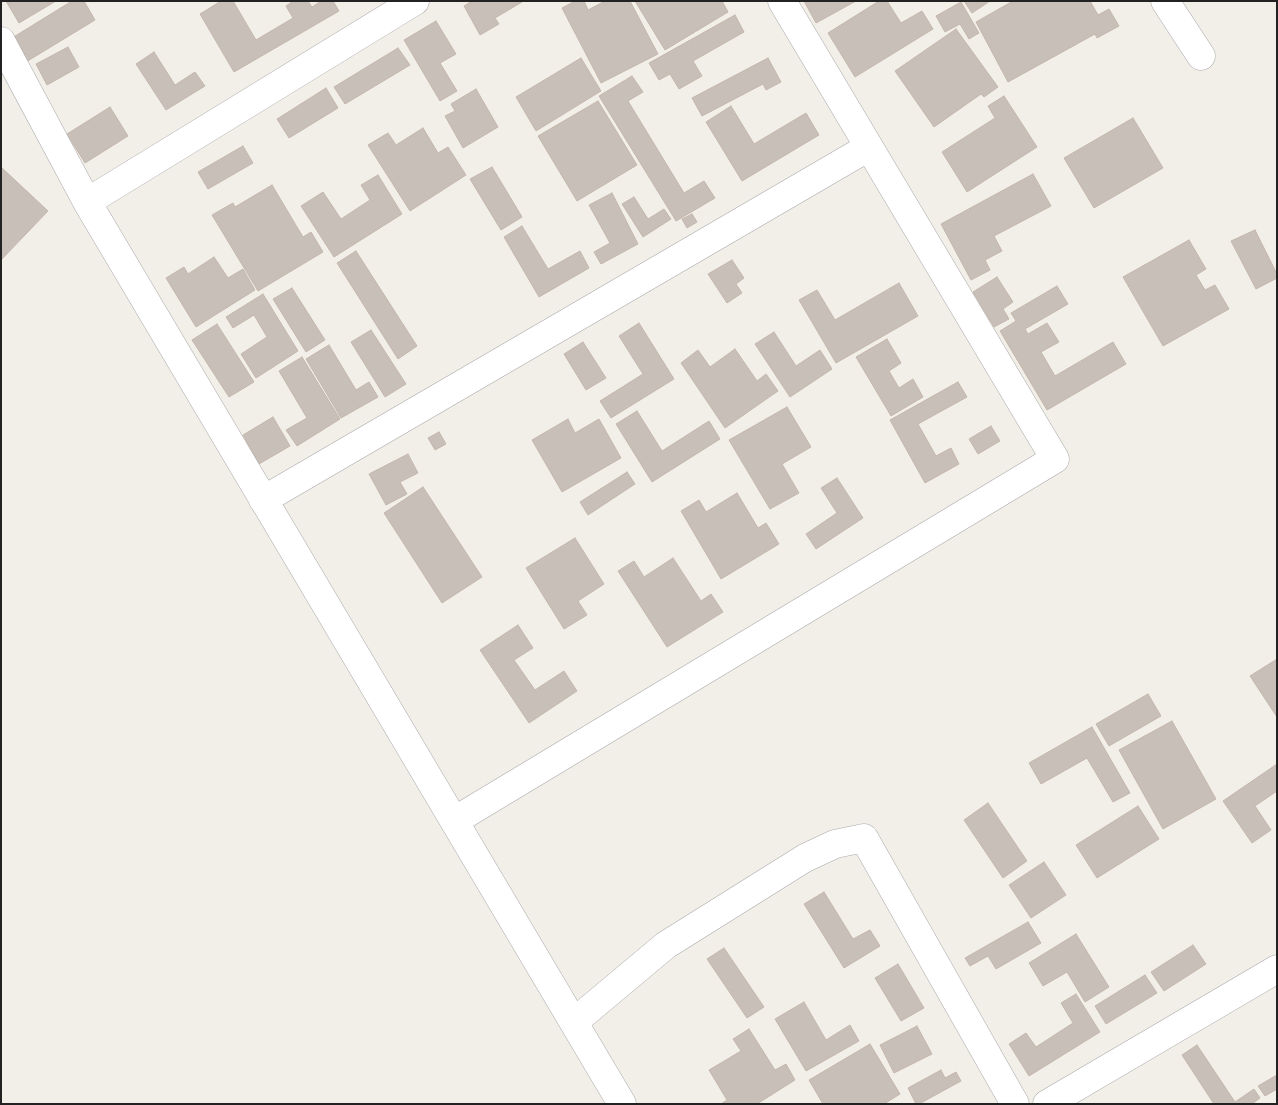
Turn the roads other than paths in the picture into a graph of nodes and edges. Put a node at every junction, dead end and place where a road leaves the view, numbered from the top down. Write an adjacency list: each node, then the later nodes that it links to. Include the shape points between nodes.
1 (415, 1): 7 (street)
2 (782, 1): 6 (street)
3 (1165, 1): 5 (street)
4 (1, 41): 7 (street)
5 (1201, 56)
6 (869, 147): 8 (street); 9 (street, via 1055,459)
7 (87, 202): 8 (street)
8 (264, 500): 9 (street)
9 (454, 821): 11 (street)
10 (1277, 969): 14 (street)
11 (574, 1022): 12 (street); 13 (street, via 666,945 805,858 836,844 864,838)
12 (622, 1104)
13 (1015, 1104)
14 (1047, 1104)

